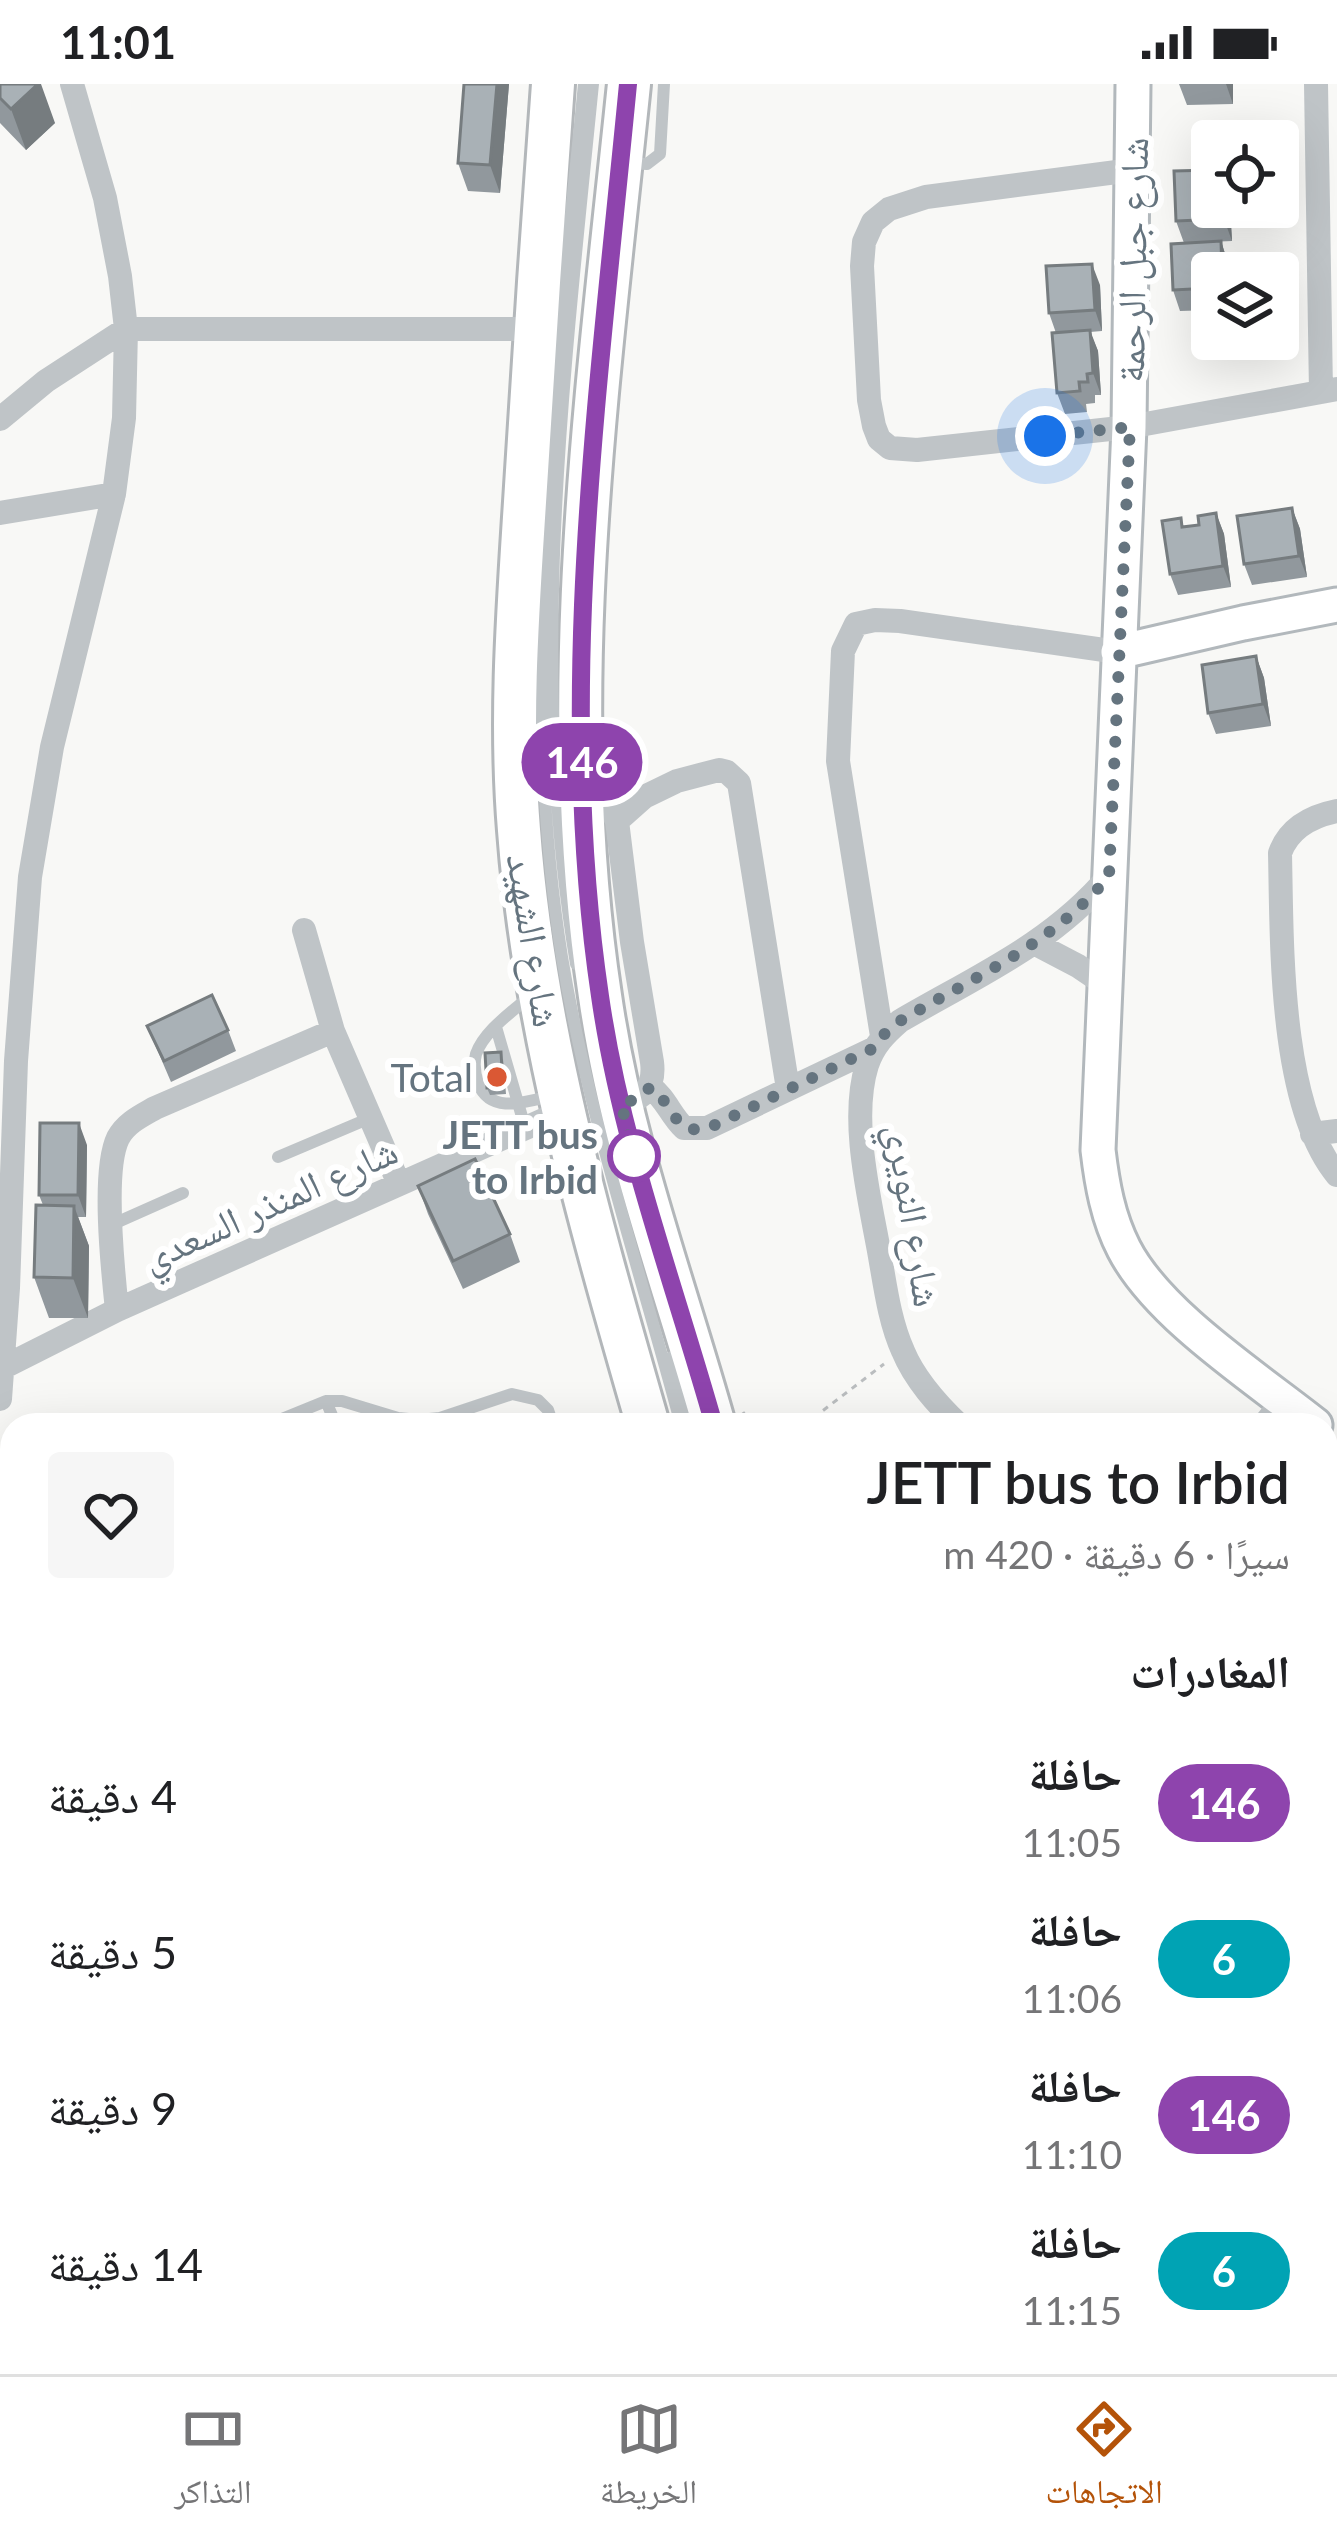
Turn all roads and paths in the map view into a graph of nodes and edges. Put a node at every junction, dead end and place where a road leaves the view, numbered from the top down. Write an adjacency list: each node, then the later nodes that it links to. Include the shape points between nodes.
1 (72, 84): 11 (street, via 105,198)
2 (554, 84): 12 (highway, شارع الشهيد)
3 (584, 84): 56 (lane, via 544,556 547,828 562,959 595,1113)
4 (593, 84): 57 (lane, via 553,561 555,780 588,1033)
5 (628, 84): 9 (highway, شارع الشهيد)
6 (664, 84): 9 (lane, via 660,154 647,164)
7 (1133, 84): 10 (street, شارع جبل الرحمة)
8 (1316, 84): 13 (street)
9 (621, 163): 20 (highway, شارع الشهيد, via 585,538)
10 (1132, 170): 15 (street, شارع جبل الرحمة); 15 (street, via 889,208 873,222 862,266 869,400 879,439 890,448)
11 (126, 329): 12 (street); 14 (street); 16 (street)
12 (535, 329): 27 (highway, شارع الشهيد, via 514,720)
13 (1329, 390): 15 (street)
14 (0, 419)
15 (1130, 427): 19 (street, شارع جبل الرحمة)
16 (114, 494): 17 (street); 41 (street, via 52,747 30,877)
17 (0, 513)
18 (1337, 605): 19 (street)
19 (1118, 652): 23 (street, شارع جبل الرحمة); 30 (street, شارع النويري, via 900,621 856,624 843,651 838,761)
20 (583, 793): 22 (street, via 608,802); 32 (highway, شارع الشهيد, via 603,1018)
21 (1337, 811): 36 (street, via 1304,823 1280,853 1292,1050 1303,1109)
22 (617, 821): 31 (street, via 677,782 719,770 739,783); 32 (street, via 653,1074)
23 (1109, 876): 25 (street); 26 (street, شارع جبل الرحمة)
24 (304, 930): 29 (street)
25 (1036, 944): 26 (street); 30 (street, via 900,1021)
26 (1106, 985): 47 (street, شارع جبل الرحمة, via 1098,1150 1118,1234 1178,1316)
27 (539, 988): 28 (lane); 33 (highway, شارع الشهيد)
28 (496, 1028): 34 (lane); 34 (lane, via 476,1054 479,1087)
29 (334, 1031): 35 (street); 42 (street, via 132,1121 115,1148)
30 (878, 1042): 31 (street); 45 (street, شارع النويري, via 863,1085 864,1156)
31 (788, 1089): 32 (street, via 696,1130 684,1128 666,1102)
32 (635, 1095): 44 (highway, شارع الشهيد, via 663,1262)
33 (564, 1102): 34 (street, شارع المنذر السعدي); 55 (highway, شارع الشهيد)
34 (522, 1115): 39 (street, شارع المنذر السعدي)
35 (370, 1117): 37 (lane); 39 (street)
36 (1325, 1132): 38 (street)
37 (278, 1157)
38 (1337, 1175)
39 (399, 1184): 43 (street, شارع المنذر السعدي)
40 (184, 1193): 42 (lane)
41 (4, 1204): 46 (street)
42 (110, 1225): 43 (street)
43 (117, 1310): 46 (street, شارع المنذر السعدي)
44 (692, 1347): 58 (highway, شارع الشهيد); 59 (highway)
45 (902, 1350): 60 (path); 61 (street, شارع النويري)
46 (4, 1367): 48 (street)
47 (1280, 1397): 62 (lane); 63 (street, شارع جبل الرحمة)
48 (0, 1399)
49 (326, 1401): 50 (lane); 51 (lane); 52 (lane)
50 (297, 1413)
51 (331, 1413)
52 (382, 1413)
53 (453, 1413): 54 (lane, via 526,1395)
54 (549, 1413)
55 (642, 1413)
56 (678, 1413)
57 (687, 1413)
58 (711, 1413)
59 (728, 1413)
60 (820, 1413)
61 (948, 1413)
62 (1266, 1413)
63 (1300, 1413)

